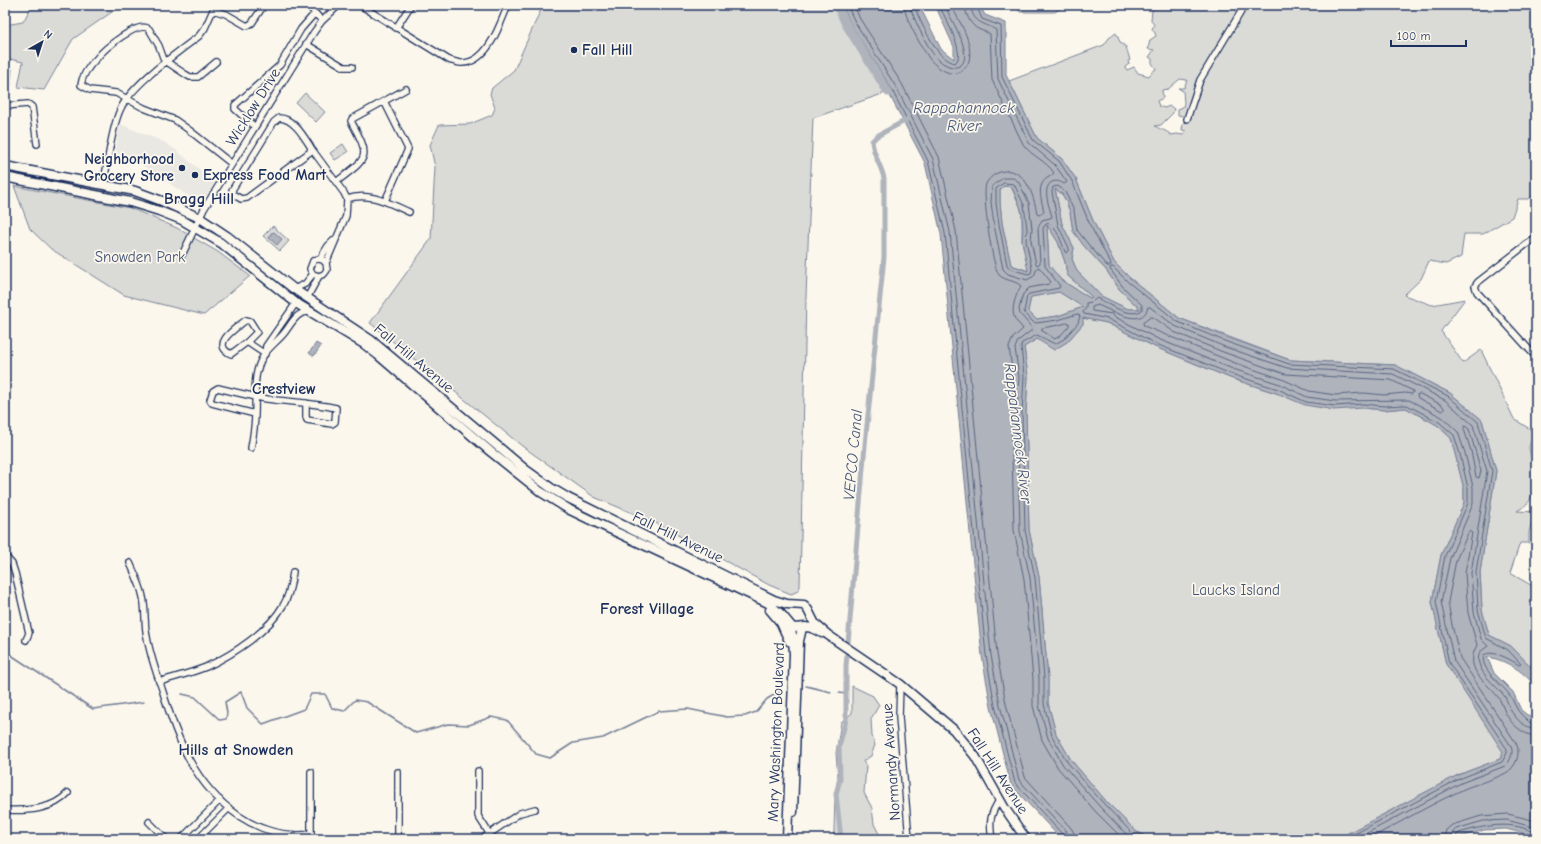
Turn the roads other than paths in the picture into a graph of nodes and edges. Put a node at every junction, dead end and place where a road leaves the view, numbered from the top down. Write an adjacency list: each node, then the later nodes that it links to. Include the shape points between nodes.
1 (264, 5): 12 (street, via 249,26 215,10 212,11 202,33)
2 (308, 5): 8 (street)
3 (339, 5): 9 (street, Wicklow Drive)
4 (360, 5): 10 (street)
5 (411, 5): 10 (street)
6 (508, 5): 10 (street, via 489,47 472,61 462,63 449,60)
7 (1245, 5): 19 (street, via 1203,74)
8 (315, 13): 9 (street); 20 (street, via 301,29 280,65 235,105)
9 (322, 21): 11 (street, Wicklow Drive)
10 (396, 28)
11 (306, 44): 14 (street, via 344,67); 20 (street, Wicklow Drive)
12 (166, 62): 13 (street, via 194,77 201,75); 16 (street); 16 (street, via 153,35 145,26 122,36 97,57 81,85 90,90 116,93)
13 (216, 62)
14 (352, 67)
15 (406, 89): 17 (street)
16 (127, 99): 23 (street, via 190,130); 27 (street, via 116,123)
17 (384, 101): 26 (street, via 352,119 365,149 363,158); 29 (street, via 408,149)
18 (5, 106): 21 (street, via 28,104 32,107)
19 (1187, 119)
20 (255, 127): 23 (street, Wicklow Drive)
21 (38, 144)
22 (311, 148): 22 (street, via 299,130 283,118 278,118 232,190 233,194 241,199 247,198 308,154); 26 (street)
23 (232, 164): 31 (street, Wicklow Drive)
24 (5, 166): 27 (main road, Fall Hill Avenue)
25 (5, 177): 32 (main road, Fall Hill Avenue, via 130,202 159,211)
26 (336, 182): 28 (street)
27 (103, 185): 31 (main road, Fall Hill Avenue, via 162,200)
28 (347, 199): 29 (street, via 366,196); 34 (street, via 346,216)
29 (385, 201): 30 (street)
30 (409, 212)
31 (200, 218): 32 (street, Wicklow Drive); 39 (main road, Fall Hill Avenue)
32 (195, 227): 35 (street); 41 (main road, Fall Hill Avenue, via 232,252)
33 (1536, 237): 45 (street, via 1475,286 1477,292)
34 (335, 240): 36 (street); 37 (street)
35 (182, 255)
36 (320, 259): 37 (street); 38 (street, via 311,264 310,269)
37 (326, 263): 38 (street, via 325,272)
38 (316, 275): 39 (street); 40 (street)
39 (294, 289): 40 (main road, Fall Hill Avenue)
40 (307, 298): 41 (main road); 54 (main road, Fall Hill Avenue, via 371,340 551,488 774,600)
41 (296, 303): 42 (main road, Fall Hill Avenue); 44 (street, via 266,346)
42 (311, 312): 44 (street, via 297,316); 53 (main road, Fall Hill Avenue, via 364,344 541,492 570,510)
43 (247, 342): 43 (street, via 231,354 222,344 225,338 246,320 250,321 257,332); 44 (street)
44 (264, 354): 46 (street, via 255,378)
45 (1536, 357)
46 (255, 396): 47 (street); 48 (street); 48 (street, via 218,388 213,391 210,400 212,403)
47 (306, 403): 47 (street, via 336,408 335,422 332,424 307,420)
48 (255, 414): 49 (street)
49 (251, 448)
50 (5, 556): 59 (street, via 15,573 29,633)
51 (130, 564): 61 (street, via 144,603 146,635)
52 (293, 572): 61 (street, via 291,588 284,604 264,628 230,654 205,668)
53 (728, 586): 56 (main road, Fall Hill Avenue, via 768,603); 60 (main road, via 774,613 787,633)
54 (794, 604): 55 (main road, Fall Hill Avenue, via 804,605); 56 (main road, via 786,612)
55 (810, 614): 57 (main road, via 809,622); 58 (main road, Fall Hill Avenue, via 815,624)
56 (788, 623): 57 (main road, Fall Hill Avenue, via 795,628); 60 (main road, Mary Washington Boulevard, via 793,639)
57 (803, 627): 58 (main road, Fall Hill Avenue); 81 (main road, Mary Washington Boulevard, via 799,641)
58 (830, 637): 62 (main road, Fall Hill Avenue)
59 (26, 640)
60 (793, 658): 80 (main road, Mary Washington Boulevard)
61 (160, 682): 68 (street, via 183,751 197,774)
62 (900, 684): 67 (main road, Fall Hill Avenue, via 952,728 966,744); 82 (street, Normandy Avenue, via 899,717)
63 (478, 771): 73 (street, via 478,816)
64 (311, 772): 74 (street)
65 (398, 772): 78 (street)
66 (68, 793): 71 (street, via 62,800 37,809)
67 (1000, 799): 83 (street, via 990,820); 84 (main road, Fall Hill Avenue)
68 (220, 800): 69 (street); 76 (street)
69 (229, 808): 74 (street, via 267,830); 77 (street)
70 (535, 809): 73 (street, via 520,813)
71 (5, 810)
72 (149, 822): 75 (street)
73 (489, 833): 79 (street)
74 (311, 836)
75 (166, 839)
76 (181, 839)
77 (198, 839)
78 (398, 839)
79 (482, 839)
80 (787, 839)
81 (792, 839)
82 (909, 839)
83 (992, 839)
84 (1026, 839)

